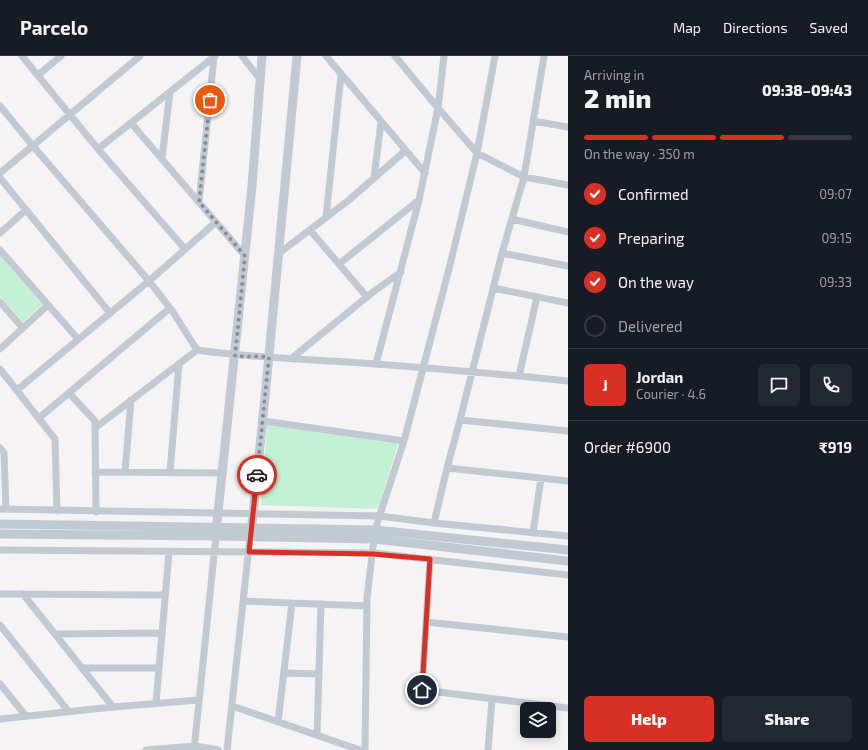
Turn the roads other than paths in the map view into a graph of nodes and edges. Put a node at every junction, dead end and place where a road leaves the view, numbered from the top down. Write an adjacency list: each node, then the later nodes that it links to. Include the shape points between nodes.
1 (22, 56): 14 (street)
2 (61, 56): 14 (street)
3 (140, 56): 19 (street)
4 (215, 56): 16 (street); 36 (street)
5 (242, 56): 15 (street)
6 (262, 56): 15 (street)
7 (297, 56): 47 (street)
8 (326, 56): 13 (street)
9 (395, 56): 18 (street)
10 (444, 56): 18 (street)
11 (495, 56): 27 (street)
12 (544, 56): 20 (street)
13 (341, 74): 21 (street); 38 (street)
14 (38, 76): 19 (street)
15 (260, 79): 48 (street)
16 (170, 92): 22 (street); 28 (street)
17 (0, 106): 24 (street)
18 (438, 108): 27 (street); 30 (street)
19 (70, 114): 24 (street); 25 (street)
20 (533, 121): 23 (street); 31 (street)
21 (381, 122): 26 (street); 33 (street)
22 (131, 123): 25 (street); 28 (street)
23 (568, 127)
24 (33, 146): 29 (street); 52 (street)
25 (98, 149): 45 (street)
26 (405, 151): 30 (street); 33 (street)
27 (477, 153): 31 (street); 70 (street)
28 (162, 158): 36 (street)
29 (0, 173)
30 (424, 173): 35 (street)
31 (524, 177): 34 (street); 39 (street)
32 (0, 178): 37 (street)
33 (374, 178): 38 (street)
34 (568, 185)
35 (419, 200): 49 (street); 51 (street)
36 (199, 202): 40 (street)
37 (26, 210): 43 (street); 60 (street)
38 (326, 217): 41 (street)
39 (512, 219): 42 (street); 46 (street)
40 (216, 222): 45 (street); 48 (street)
41 (310, 230): 47 (street); 49 (street)
42 (568, 232)
43 (0, 233)
44 (0, 250): 58 (street)
45 (185, 250): 52 (street)
46 (502, 253): 50 (street); 53 (street)
47 (278, 254): 66 (street)
48 (245, 256): 65 (street)
49 (339, 264): 54 (street)
50 (568, 266)
51 (401, 272): 54 (street); 69 (street)
52 (149, 281): 59 (street); 60 (street)
53 (493, 288): 55 (street); 72 (street)
54 (367, 296): 67 (street)
55 (537, 297): 57 (street); 73 (street)
56 (0, 302): 61 (street)
57 (568, 303)
58 (48, 305): 61 (street); 62 (street)
59 (170, 308): 64 (street); 76 (street)
60 (110, 313): 62 (street)
61 (23, 328): 63 (street)
62 (78, 340): 75 (street)
63 (0, 349)
64 (197, 350): 65 (street); 68 (street)
65 (235, 356): 66 (street); 89 (street)
66 (269, 357): 67 (street); 80 (street)
67 (292, 358): 69 (street)
68 (179, 364): 77 (street); 88 (street)
69 (376, 364): 70 (street)
70 (423, 368): 72 (street); 83 (street)
71 (0, 370): 75 (street)
72 (472, 372): 73 (street); 79 (street)
73 (519, 376): 74 (street)
74 (568, 381)
75 (17, 390): 78 (street)
76 (69, 393): 78 (street); 81 (street, via 95,421)
77 (131, 400): 81 (street); 87 (street)
78 (39, 418): 93 (street, via 55,439)
79 (460, 420): 82 (street); 85 (street)
80 (263, 421): 83 (street); 96 (street)
81 (95, 428): 86 (street)
82 (568, 431)
83 (404, 440): 97 (street)
84 (0, 448): 92 (street, via 4,453)
85 (446, 468): 90 (street); 98 (street)
86 (95, 472): 87 (street); 94 (street)
87 (124, 472): 88 (street)
88 (170, 472): 89 (street)
89 (223, 473): 95 (street)
90 (541, 478): 91 (street); 102 (street)
91 (568, 481)
92 (3, 509): 93 (street)
93 (57, 511): 94 (street)
94 (96, 512): 95 (street)
95 (218, 513): 96 (street); 100 (street)
96 (253, 514): 97 (street); 101 (street)
97 (380, 516): 98 (street); 104 (street)
98 (434, 523): 102 (street)
99 (0, 524): 100 (street)
100 (216, 531): 101 (street); 103 (street); 109 (street)
101 (251, 533): 104 (street); 110 (street)
102 (533, 533): 105 (street)
103 (0, 534)
104 (375, 535): 107 (street, via 396,531); 111 (street); 113 (street)
105 (568, 536)
106 (0, 550): 108 (street)
107 (568, 550)
108 (169, 552): 109 (street); 117 (street)
109 (214, 552): 110 (street); 133 (street)
110 (249, 552): 111 (street); 118 (street)
111 (373, 554): 112 (street); 121 (street)
112 (430, 559): 114 (street); 122 (street)
113 (568, 561)
114 (568, 575)
115 (0, 594): 116 (street)
116 (23, 594): 117 (street); 125 (street)
117 (165, 595): 124 (street)
118 (244, 601): 119 (street); 135 (street)
119 (292, 603): 120 (street); 129 (street)
120 (321, 604): 121 (street); 130 (street)
121 (367, 606): 148 (street)
122 (426, 622): 126 (street); 132 (street, via 422,690)
123 (0, 625): 138 (street)
124 (162, 633): 125 (street); 128 (street)
125 (54, 634): 127 (street)
126 (568, 638)
127 (82, 668): 128 (street); 136 (street)
128 (159, 668): 134 (street)
129 (284, 673): 130 (street); 141 (street)
130 (319, 674): 142 (street)
131 (0, 684): 139 (street)
132 (492, 698): 137 (street); 149 (street)
133 (199, 700): 134 (street); 143 (street)
134 (156, 703): 136 (street)
135 (232, 706): 141 (street); 146 (street)
136 (113, 707): 138 (street)
137 (568, 708)
138 (69, 712): 139 (street)
139 (26, 716): 140 (street)
140 (0, 718)
141 (278, 722): 142 (street)
142 (317, 735): 147 (street)
143 (195, 748): 144 (street); 145 (street)
144 (146, 750)
145 (218, 750)
146 (227, 750)
147 (360, 750)
148 (365, 750)
149 (488, 750)

